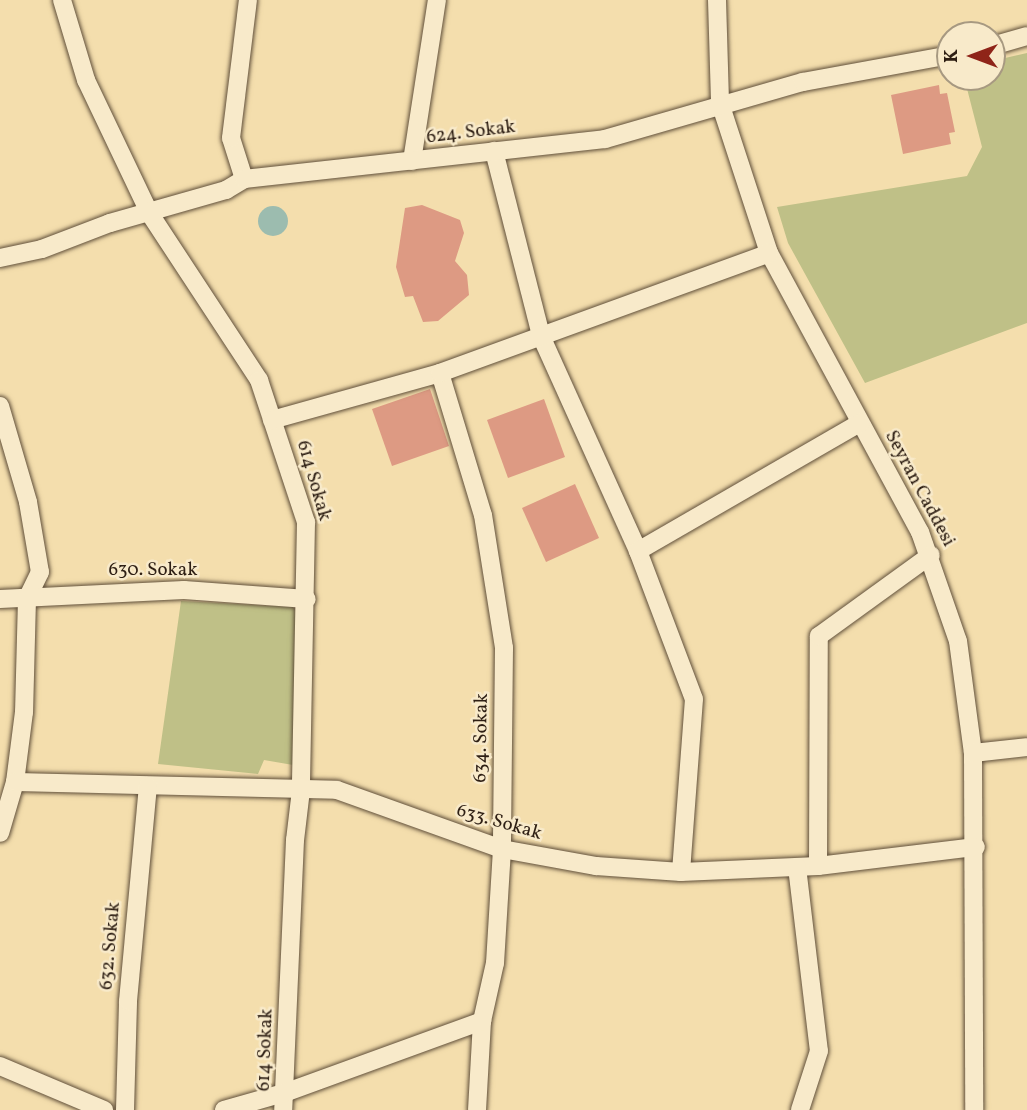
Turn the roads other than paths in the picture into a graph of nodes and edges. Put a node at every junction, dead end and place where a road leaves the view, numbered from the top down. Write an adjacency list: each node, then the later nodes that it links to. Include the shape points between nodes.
1 (62, 0): 12 (street, 614 Sokak, via 86,80)
2 (248, 0): 11 (street, via 231,138)
3 (437, 0): 10 (street)
4 (717, 0): 8 (street, Seyran Caddesi)
5 (1027, 36): 6 (street)
6 (1006, 42)
7 (936, 58): 8 (street, 624. Sokak)
8 (720, 103): 9 (street, 624. Sokak, via 605,139); 13 (street, Seyran Caddesi)
9 (494, 151): 10 (street, 624. Sokak); 15 (street)
10 (412, 161): 11 (street, 624. Sokak)
11 (244, 179): 12 (street, 624. Sokak, via 226,190)
12 (150, 214): 14 (street, 624. Sokak); 18 (street, 614 Sokak, via 259,380)
13 (769, 253): 15 (street); 19 (street, Seyran Caddesi)
14 (0, 258)
15 (541, 336): 16 (street); 20 (street)
16 (440, 373): 18 (street); 32 (street, 634. Sokak, via 483,515 504,648)
17 (0, 406): 23 (street, via 28,502 40,572)
18 (272, 419): 24 (street, 614 Sokak, via 306,522)
19 (860, 423): 20 (street); 21 (street, Seyran Caddesi)
20 (638, 551): 35 (street, via 694,699)
21 (931, 555): 26 (street, Seyran Caddesi, via 958,641); 33 (street, via 819,636)
22 (0, 599): 23 (street, 630. Sokak)
23 (27, 599): 24 (street, 630. Sokak, via 102,591 184,590); 27 (street, via 24,712)
24 (307, 599): 29 (street, 614 Sokak)
25 (1027, 747): 26 (street)
26 (973, 753): 31 (street, Seyran Caddesi)
27 (15, 782): 28 (street, 633. Sokak); 30 (street)
28 (148, 786): 29 (street, 633. Sokak); 40 (street, 632. Sokak, via 128,1001)
29 (301, 790): 32 (street, 633. Sokak, via 337,790); 38 (street, 614 Sokak)
30 (0, 833)
31 (976, 847): 33 (street, 633. Sokak); 44 (street, Seyran Caddesi)
32 (502, 849): 35 (street, 633. Sokak, via 596,866); 36 (street, 634. Sokak, via 495,963)
33 (818, 866): 34 (street, 633. Sokak)
34 (797, 867): 35 (street, 633. Sokak); 43 (street, via 819,1051)
35 (681, 872)
36 (482, 1021): 38 (street); 42 (street, 634. Sokak, via 483,1073)
37 (0, 1066): 39 (street)
38 (285, 1101): 41 (street)
39 (104, 1110)
40 (125, 1110)
41 (224, 1110)
42 (477, 1110)
43 (800, 1110)
44 (974, 1110)

